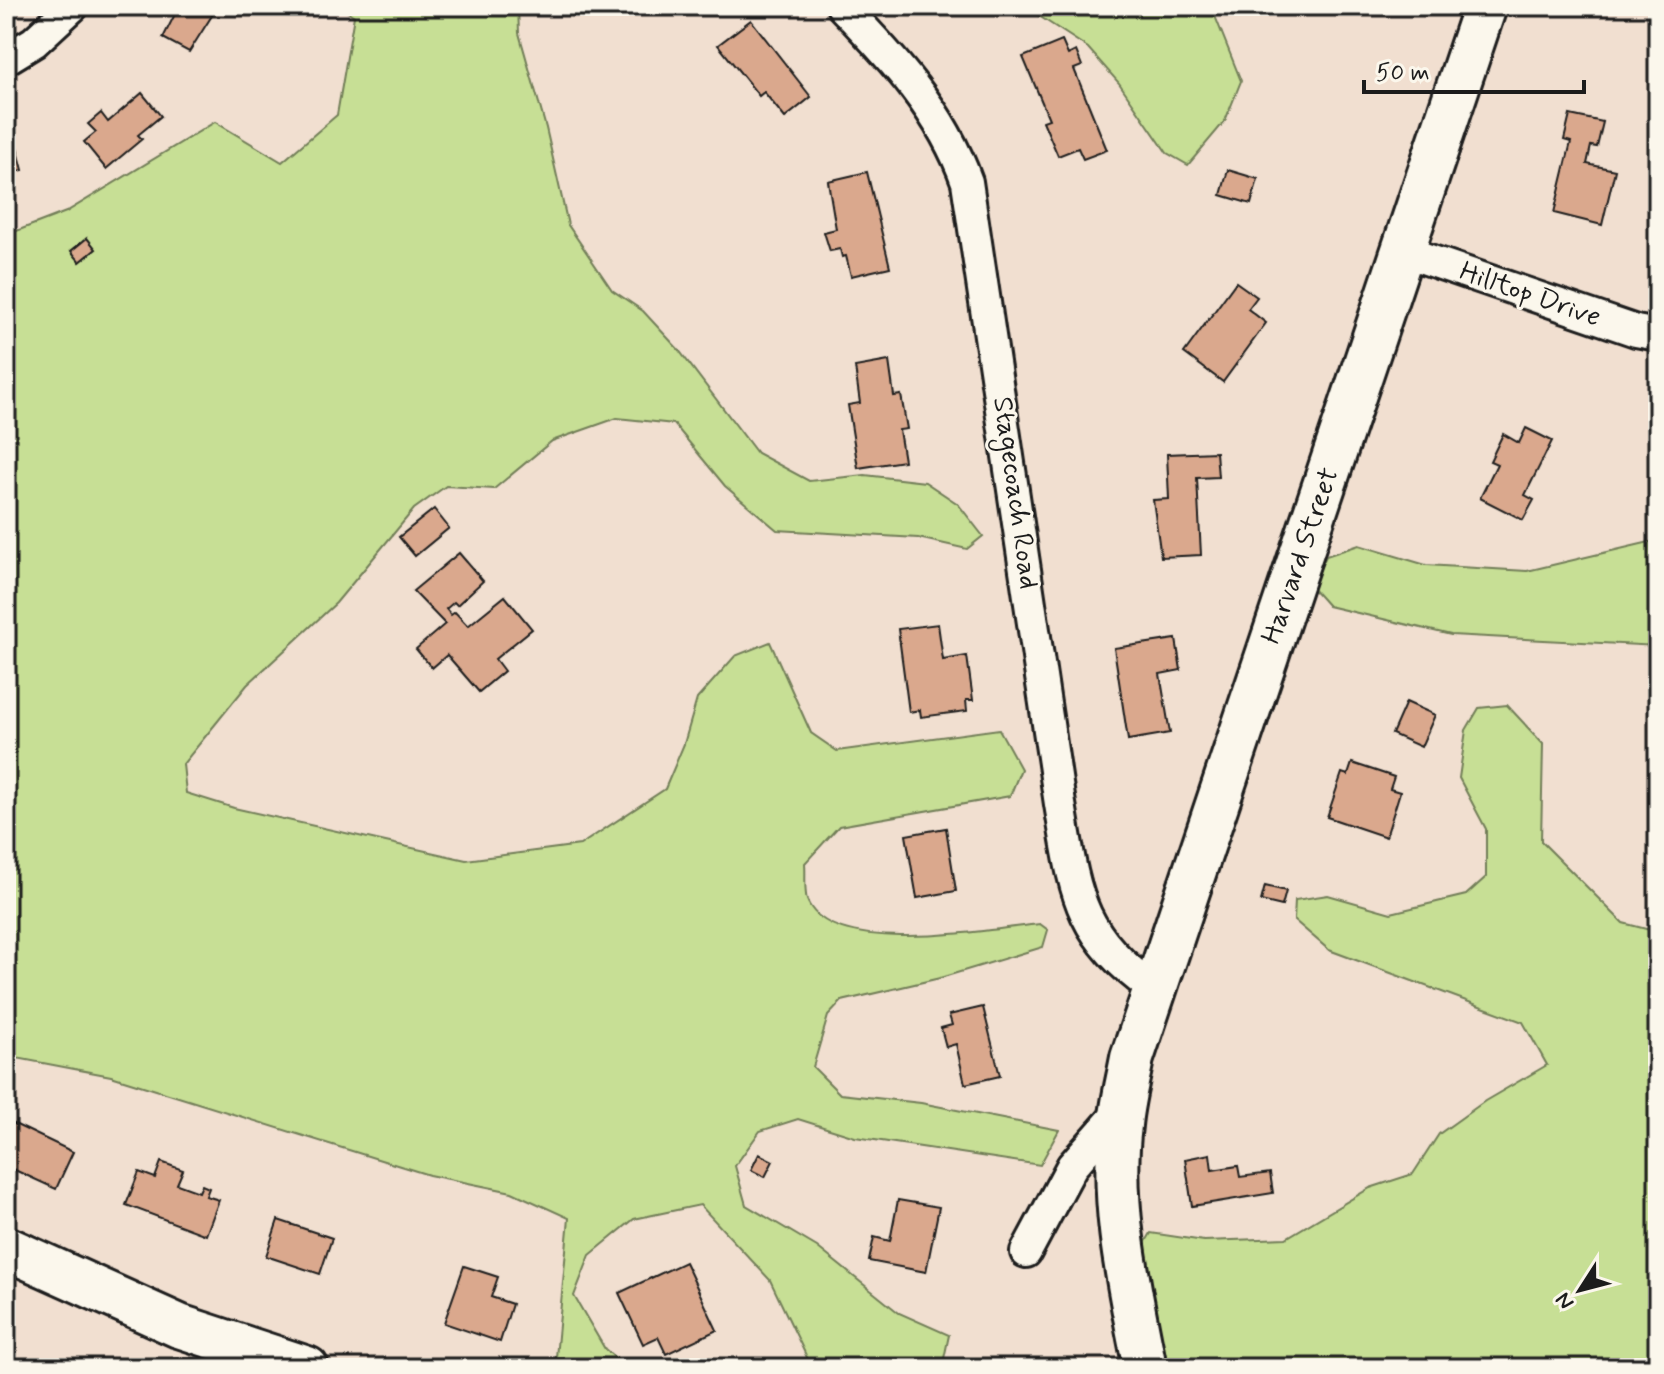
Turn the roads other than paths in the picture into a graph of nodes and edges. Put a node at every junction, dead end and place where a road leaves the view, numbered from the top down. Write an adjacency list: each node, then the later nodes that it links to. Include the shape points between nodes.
1 (73, 6): 4 (street, via 34,42)
2 (842, 6): 7 (street, Stagecoach Road, via 922,96 955,149 967,182 1074,879 1105,949)
3 (1485, 6): 5 (main road, Harvard Street)
4 (6, 59)
5 (1403, 251): 6 (street, Hilltop Drive); 7 (main road, Harvard Street)
6 (1658, 335)
7 (1155, 990): 8 (main road, Harvard Street, via 1132,1058)
8 (1123, 1108): 10 (street, via 1072,1166); 12 (main road, via 1119,1191)
9 (6, 1248): 11 (main road, via 179,1326)
10 (1026, 1252)
11 (307, 1368)
12 (1145, 1368)

